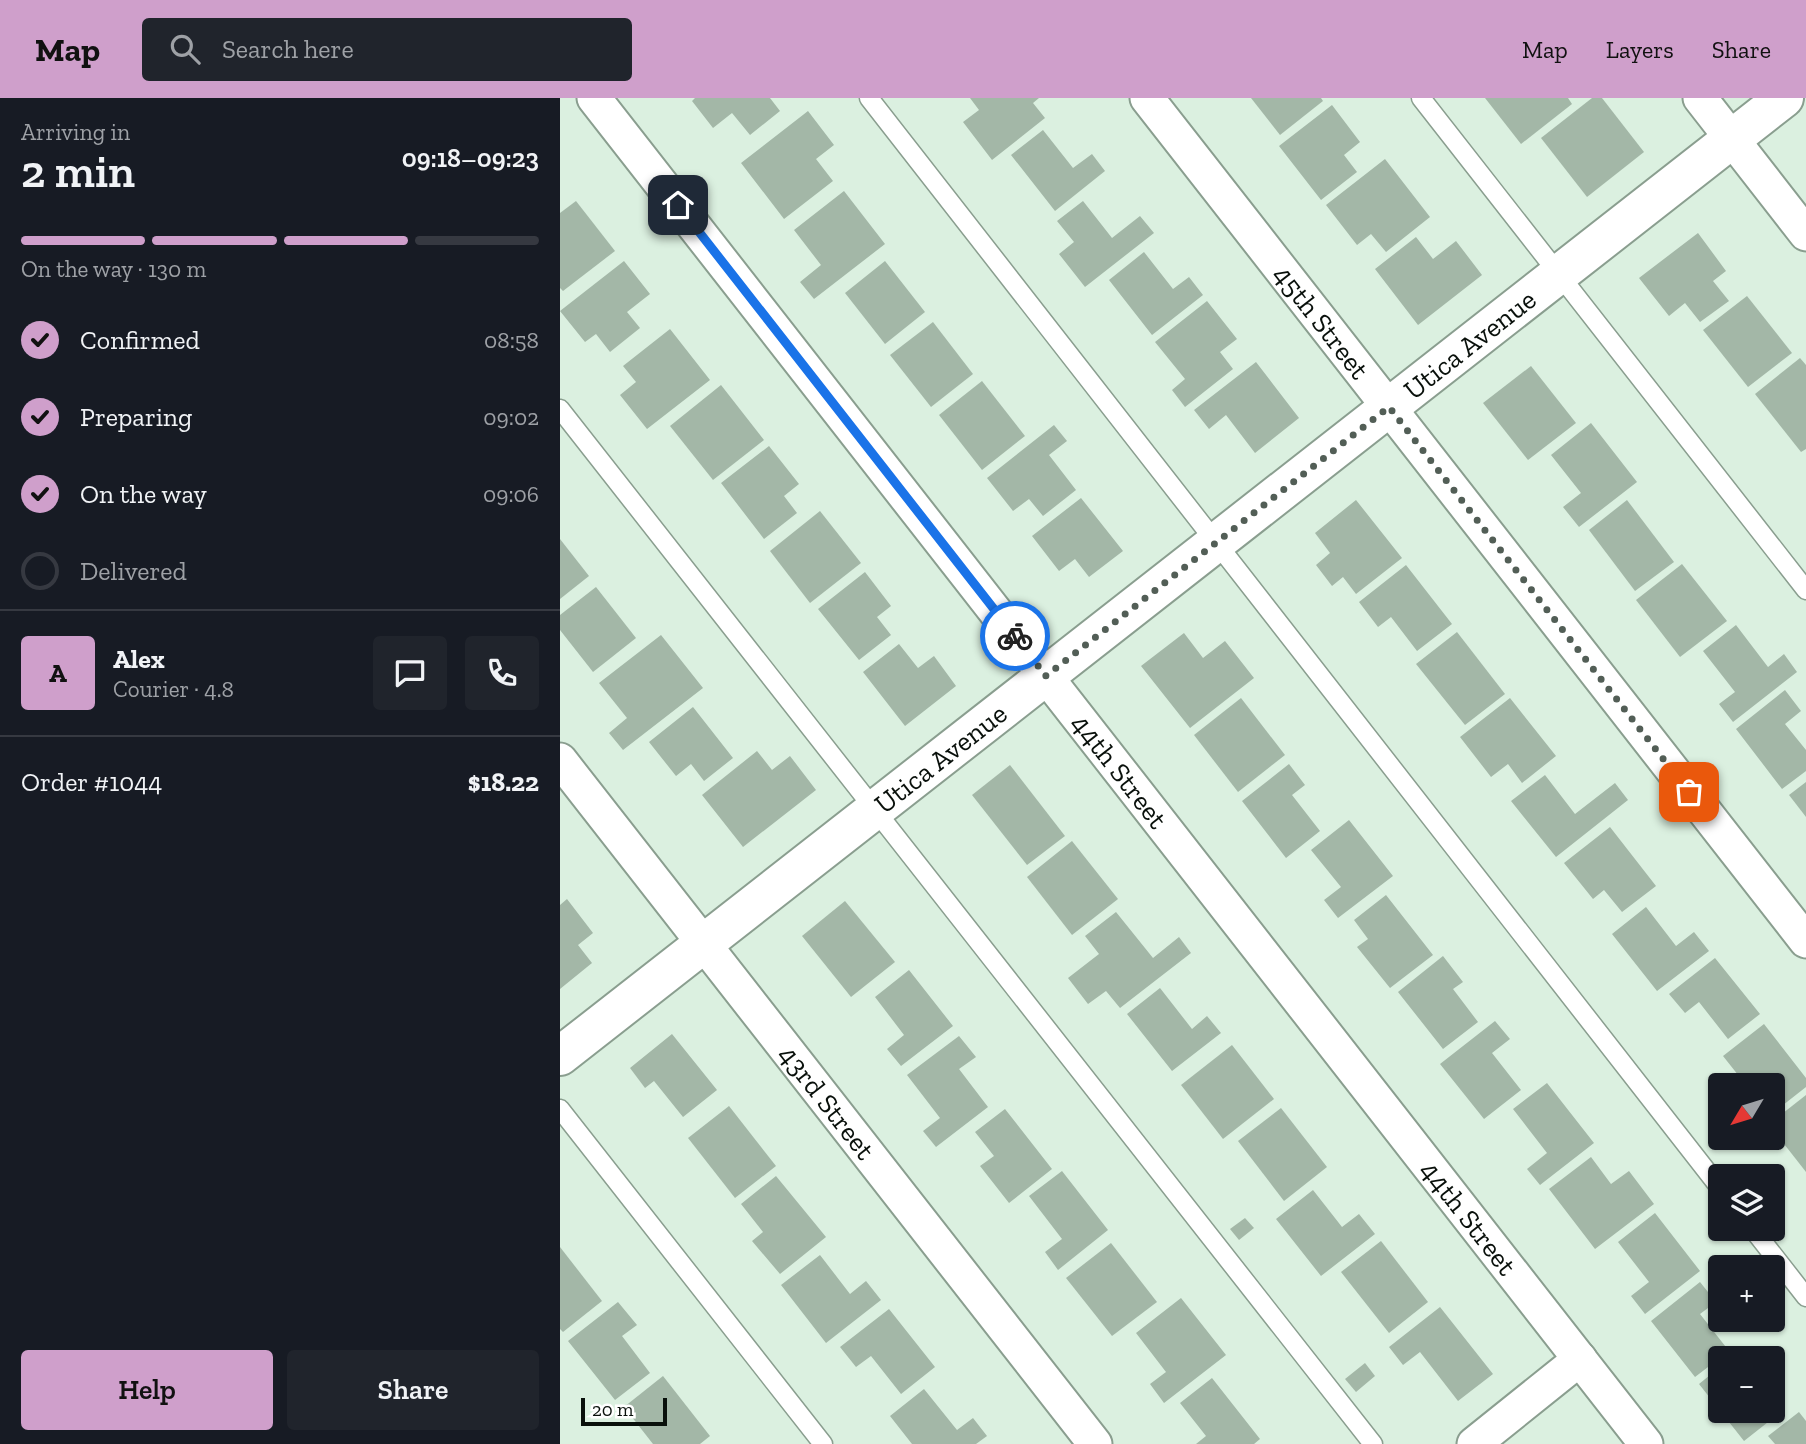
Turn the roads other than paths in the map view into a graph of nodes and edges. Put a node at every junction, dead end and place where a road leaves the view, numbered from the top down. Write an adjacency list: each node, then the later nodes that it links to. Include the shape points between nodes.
1 (594, 98): 14 (street, 44th Street)
2 (869, 98): 12 (lane)
3 (1147, 98): 10 (street, 45th Street)
4 (1421, 98): 9 (lane)
5 (1700, 98): 7 (street)
6 (1784, 98): 7 (street, Utica Avenue)
7 (1731, 139): 8 (street); 9 (street, Utica Avenue)
8 (1806, 234)
9 (1559, 274): 10 (street, Utica Avenue); 13 (lane)
10 (1389, 407): 12 (street, Utica Avenue); 17 (street, 45th Street)
11 (560, 409): 16 (lane)
12 (1216, 542): 14 (street, Utica Avenue); 21 (lane)
13 (1806, 590)
14 (1046, 676): 16 (street, Utica Avenue); 24 (street, 44th Street)
15 (560, 760): 18 (street, 43rd Street)
16 (875, 810): 18 (street, Utica Avenue); 27 (lane)
17 (1806, 941)
18 (704, 944): 19 (street, Utica Avenue); 26 (street, 43rd Street)
19 (560, 1056)
20 (560, 1109): 25 (lane)
21 (1708, 1173)
22 (1762, 1241): 23 (lane)
23 (1806, 1297)
24 (1580, 1359): 28 (street); 29 (street, 44th Street)
25 (823, 1444)
26 (1095, 1444)
27 (1373, 1444)
28 (1474, 1444)
29 (1646, 1444)

